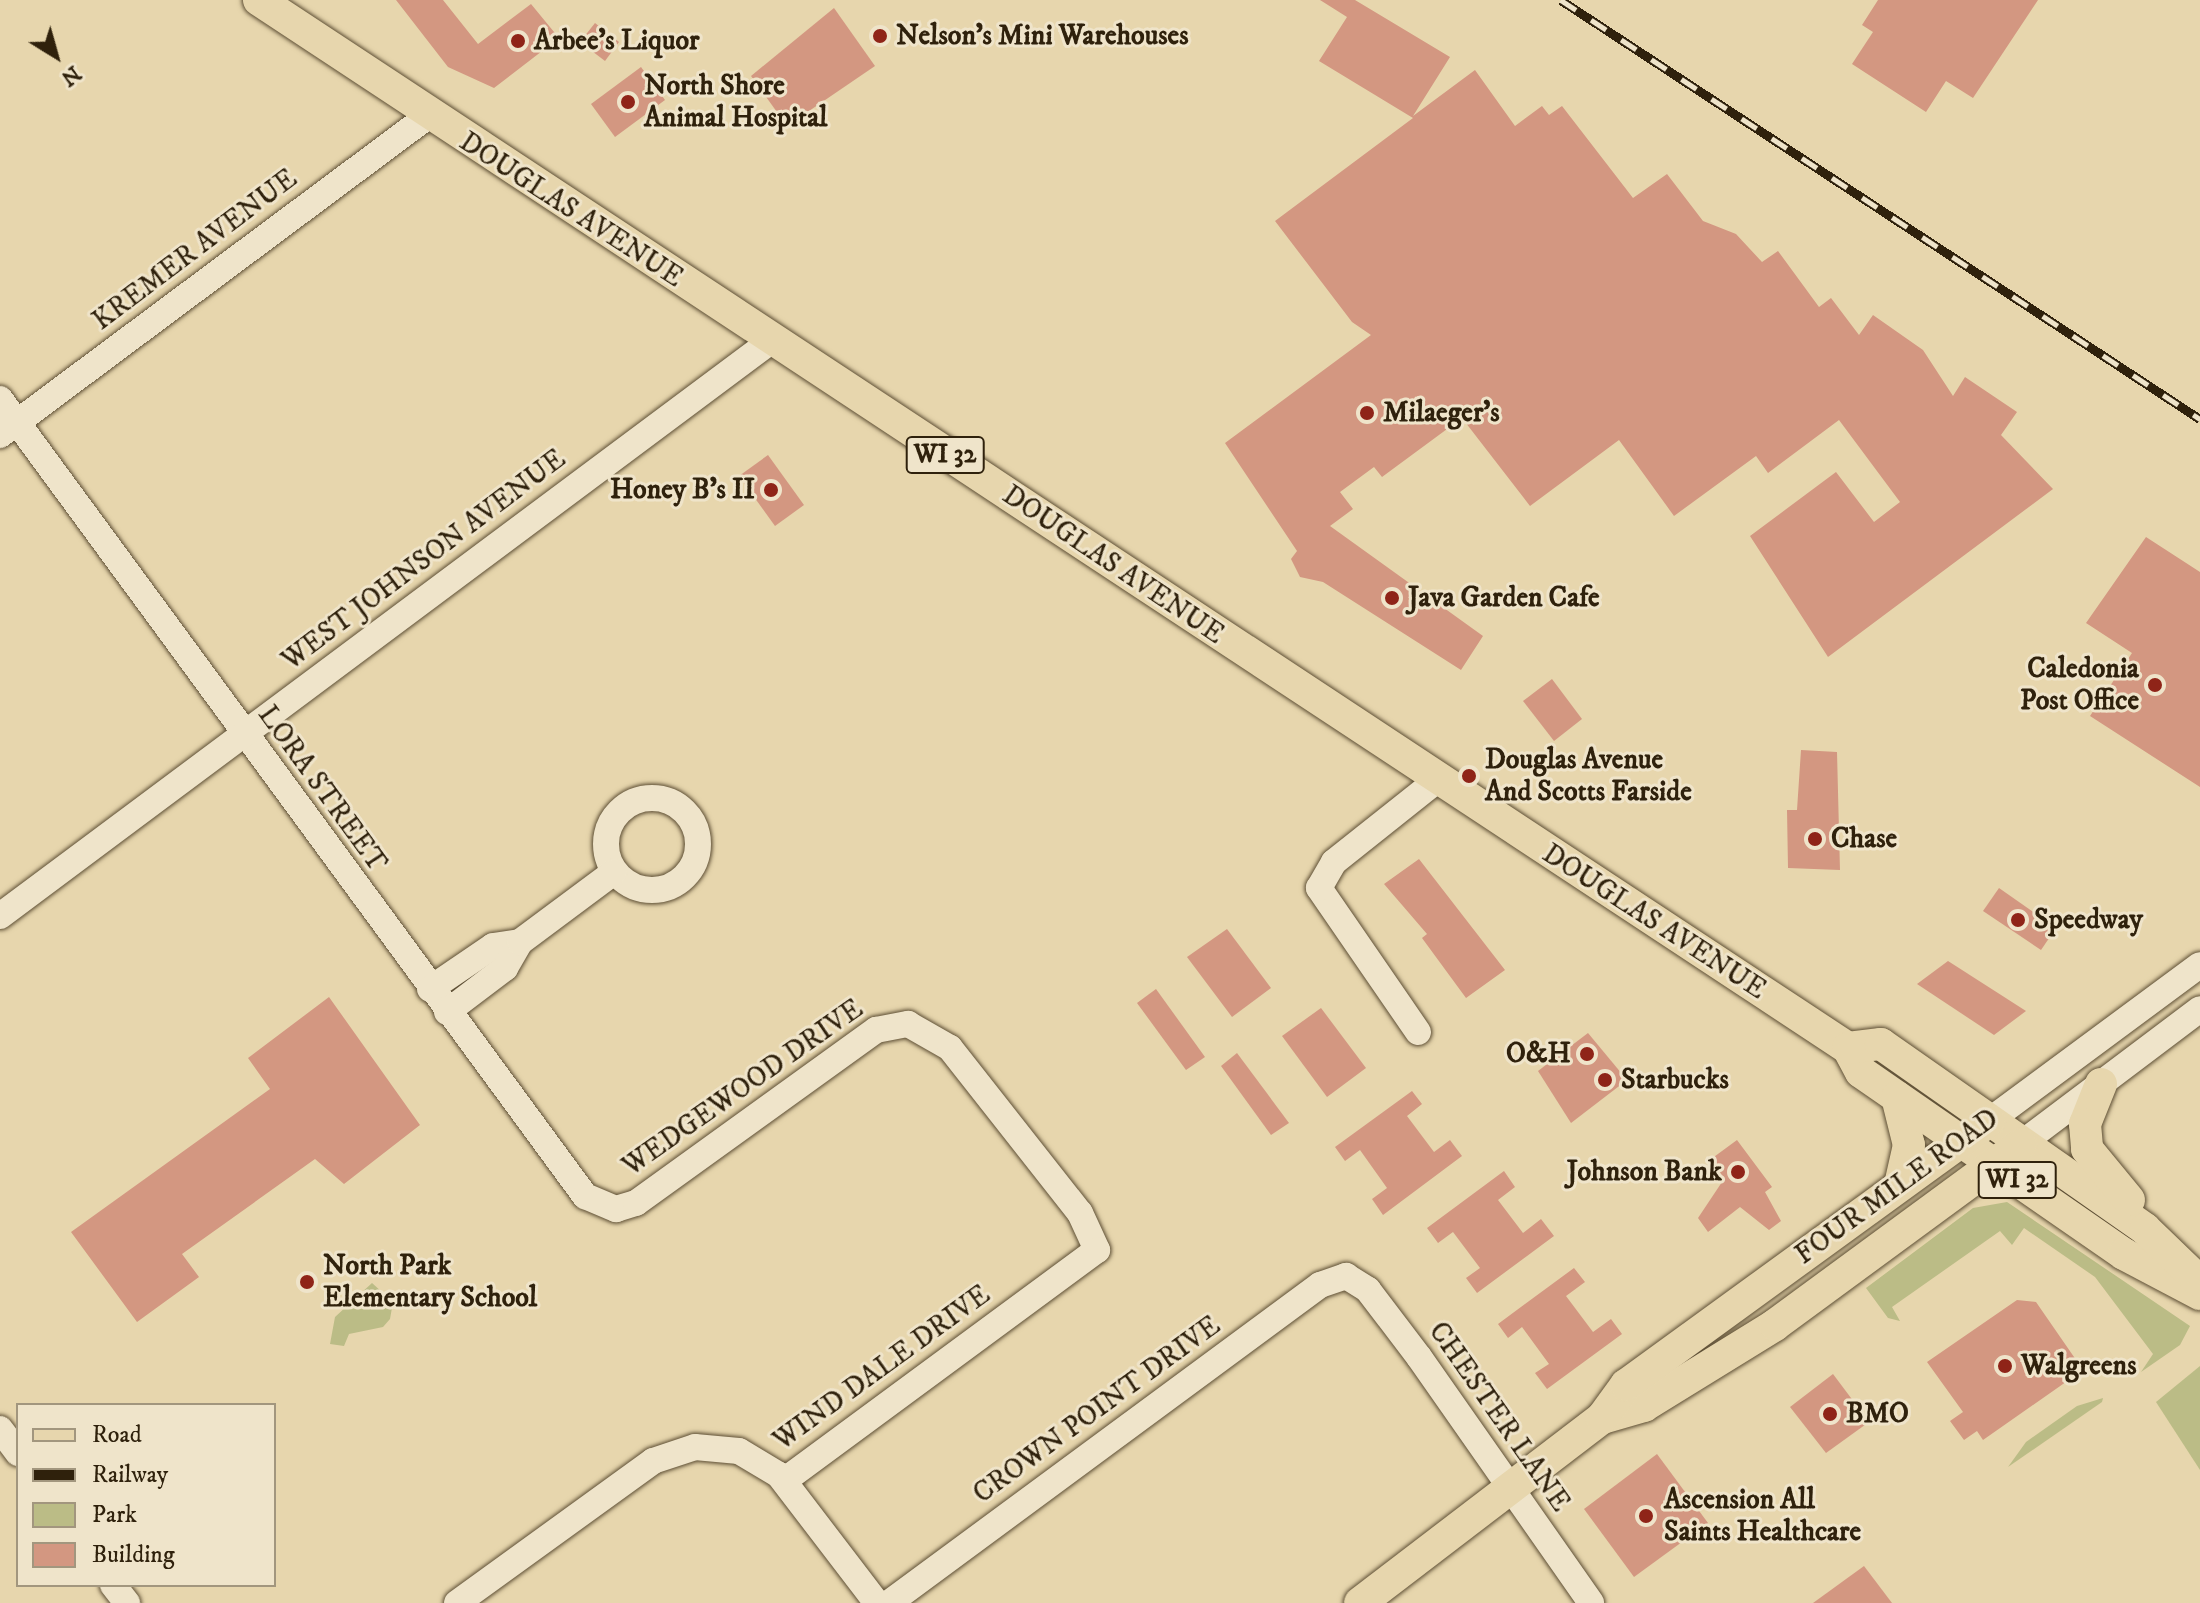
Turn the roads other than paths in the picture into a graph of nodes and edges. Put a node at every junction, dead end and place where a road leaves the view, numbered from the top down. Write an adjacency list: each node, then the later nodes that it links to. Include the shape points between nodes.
1 (259, 0): 2 (main road, DOUGLAS AVENUE / WI 32)
2 (428, 116): 3 (main road, DOUGLAS AVENUE / WI 32); 5 (street, KREMER AVENUE)
3 (771, 341): 6 (street, WEST JOHNSON AVENUE); 7 (main road, DOUGLAS AVENUE / WI 32)
4 (0, 399): 5 (street, LORA STREET)
5 (8, 429): 6 (street, LORA STREET)
6 (243, 735): 9 (street, WEST JOHNSON AVENUE); 12 (street, LORA STREET)
7 (1437, 780): 15 (street, via 1334,862 1319,888); 16 (main road, DOUGLAS AVENUE / WI 32)
8 (614, 872): 10 (street)
9 (0, 916)
10 (520, 942): 12 (street, via 493,946); 14 (street, via 505,968)
11 (2200, 965): 19 (street, FOUR MILE ROAD)
12 (430, 989): 14 (street, LORA STREET)
13 (2200, 1009): 17 (street, FOUR MILE ROAD)
14 (447, 1012): 24 (street, LORA STREET, via 585,1196)
15 (1418, 1032)
16 (1848, 1048): 18 (main road, DOUGLAS AVENUE / WI 32, via 1861,1072); 19 (main road, WI 32, via 1881,1044)
17 (2101, 1084): 21 (street, FOUR MILE ROAD); 25 (main road, via 2088,1110 2087,1149 2128,1192)
18 (1897, 1097): 20 (main road, DOUGLAS AVENUE / WI 32); 23 (main road, via 1909,1145)
19 (1989, 1121): 20 (main road, FOUR MILE ROAD); 21 (main road, WI 32)
20 (1961, 1141): 22 (main road, DOUGLAS AVENUE / WI 32); 23 (main road, FOUR MILE ROAD)
21 (2021, 1144): 22 (main road, FOUR MILE ROAD); 25 (main road, WI 32)
22 (1994, 1164): 29 (main road, DOUGLAS AVENUE / WI 32, via 2124,1254); 30 (main road, FOUR MILE ROAD, via 1775,1325 1644,1406)
23 (1900, 1185): 30 (main road, FOUR MILE ROAD, via 1626,1385)
24 (604, 1207): 26 (street, WEDGEWOOD DRIVE, via 636,1203 664,1187 876,1030 908,1024 950,1048 1080,1213)
25 (2131, 1219): 28 (main road, WI 32)
26 (1097, 1250): 33 (street, WIND DALE DRIVE)
27 (1346, 1276): 34 (street, CHESTER LANE, via 1385,1312); 39 (street, CROWN POINT DRIVE, via 1320,1285)
28 (2200, 1282)
29 (2200, 1294)
30 (1602, 1418): 34 (main road, FOUR MILE ROAD)
31 (0, 1429): 32 (street)
32 (16, 1450)
33 (785, 1480): 37 (street, WIND DALE DRIVE, via 739,1451 675,1451); 38 (street)
34 (1510, 1489): 40 (main road, FOUR MILE ROAD); 41 (street, CHESTER LANE)
35 (115, 1587): 36 (street)
36 (127, 1603)
37 (457, 1603)
38 (877, 1603)
39 (889, 1603)
40 (1360, 1603)
41 (1591, 1603)

